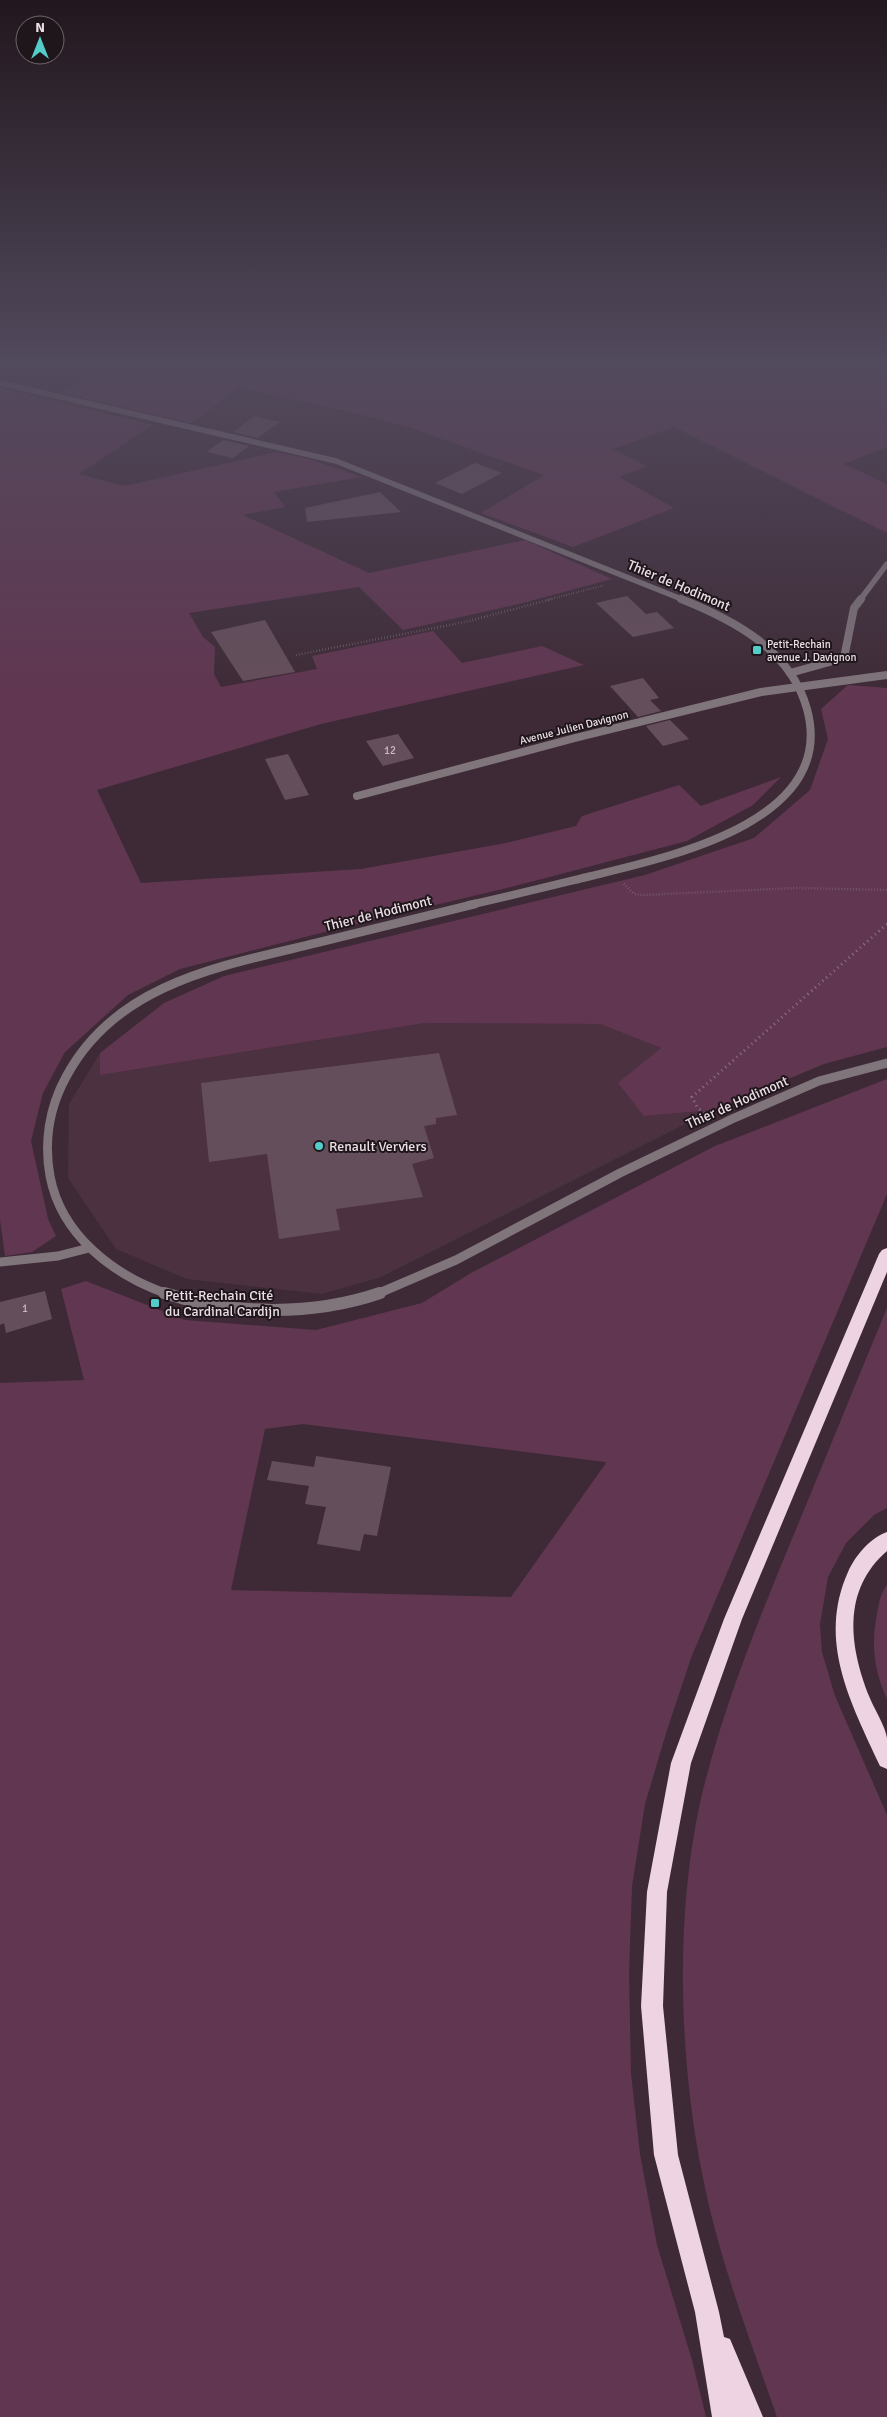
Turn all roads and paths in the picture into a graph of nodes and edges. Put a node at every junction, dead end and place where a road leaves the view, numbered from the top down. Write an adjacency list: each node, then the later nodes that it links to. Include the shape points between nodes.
1 (365, 473): 3 (street, Thier de Hodimont)
2 (887, 564): 5 (street, via 854,608 844,658)
3 (628, 578): 4 (path, via 465,622); 5 (street, Thier de Hodimont, via 729,621 765,647 786,665)
4 (296, 655)
5 (790, 673): 7 (street, Thier de Hodimont)
6 (887, 675): 7 (street, Avenue Julien Davignon)
7 (798, 686): 8 (street, Avenue Julien Davignon, via 761,692 575,738); 9 (street, Thier de Hodimont, via 807,701 812,725 810,753 801,777 783,799 718,840)
8 (357, 796)
9 (614, 870): 10 (path, via 629,891 643,895 752,888); 14 (street, Thier de Hodimont, via 180,978 126,1008 76,1058 55,1097 47,1129 48,1170 60,1209)
10 (887, 890)
11 (887, 924): 13 (path, via 692,1097)
12 (887, 1062): 13 (street, Thier de Hodimont, via 820,1081)
13 (717, 1125): 14 (street, Thier de Hodimont, via 402,1285 345,1304 258,1308 205,1303 162,1292 123,1274)
14 (89, 1248): 16 (street, via 58,1256)
15 (887, 1254): 19 (highway, via 733,1619 681,1763 657,1892 652,2006 666,2154)
16 (0, 1262)
17 (887, 1540): 18 (highway, via 858,1570 845,1602 851,1676)
18 (887, 1759)
19 (707, 2312): 20 (highway); 21 (highway)
20 (724, 2417)
21 (750, 2417)

